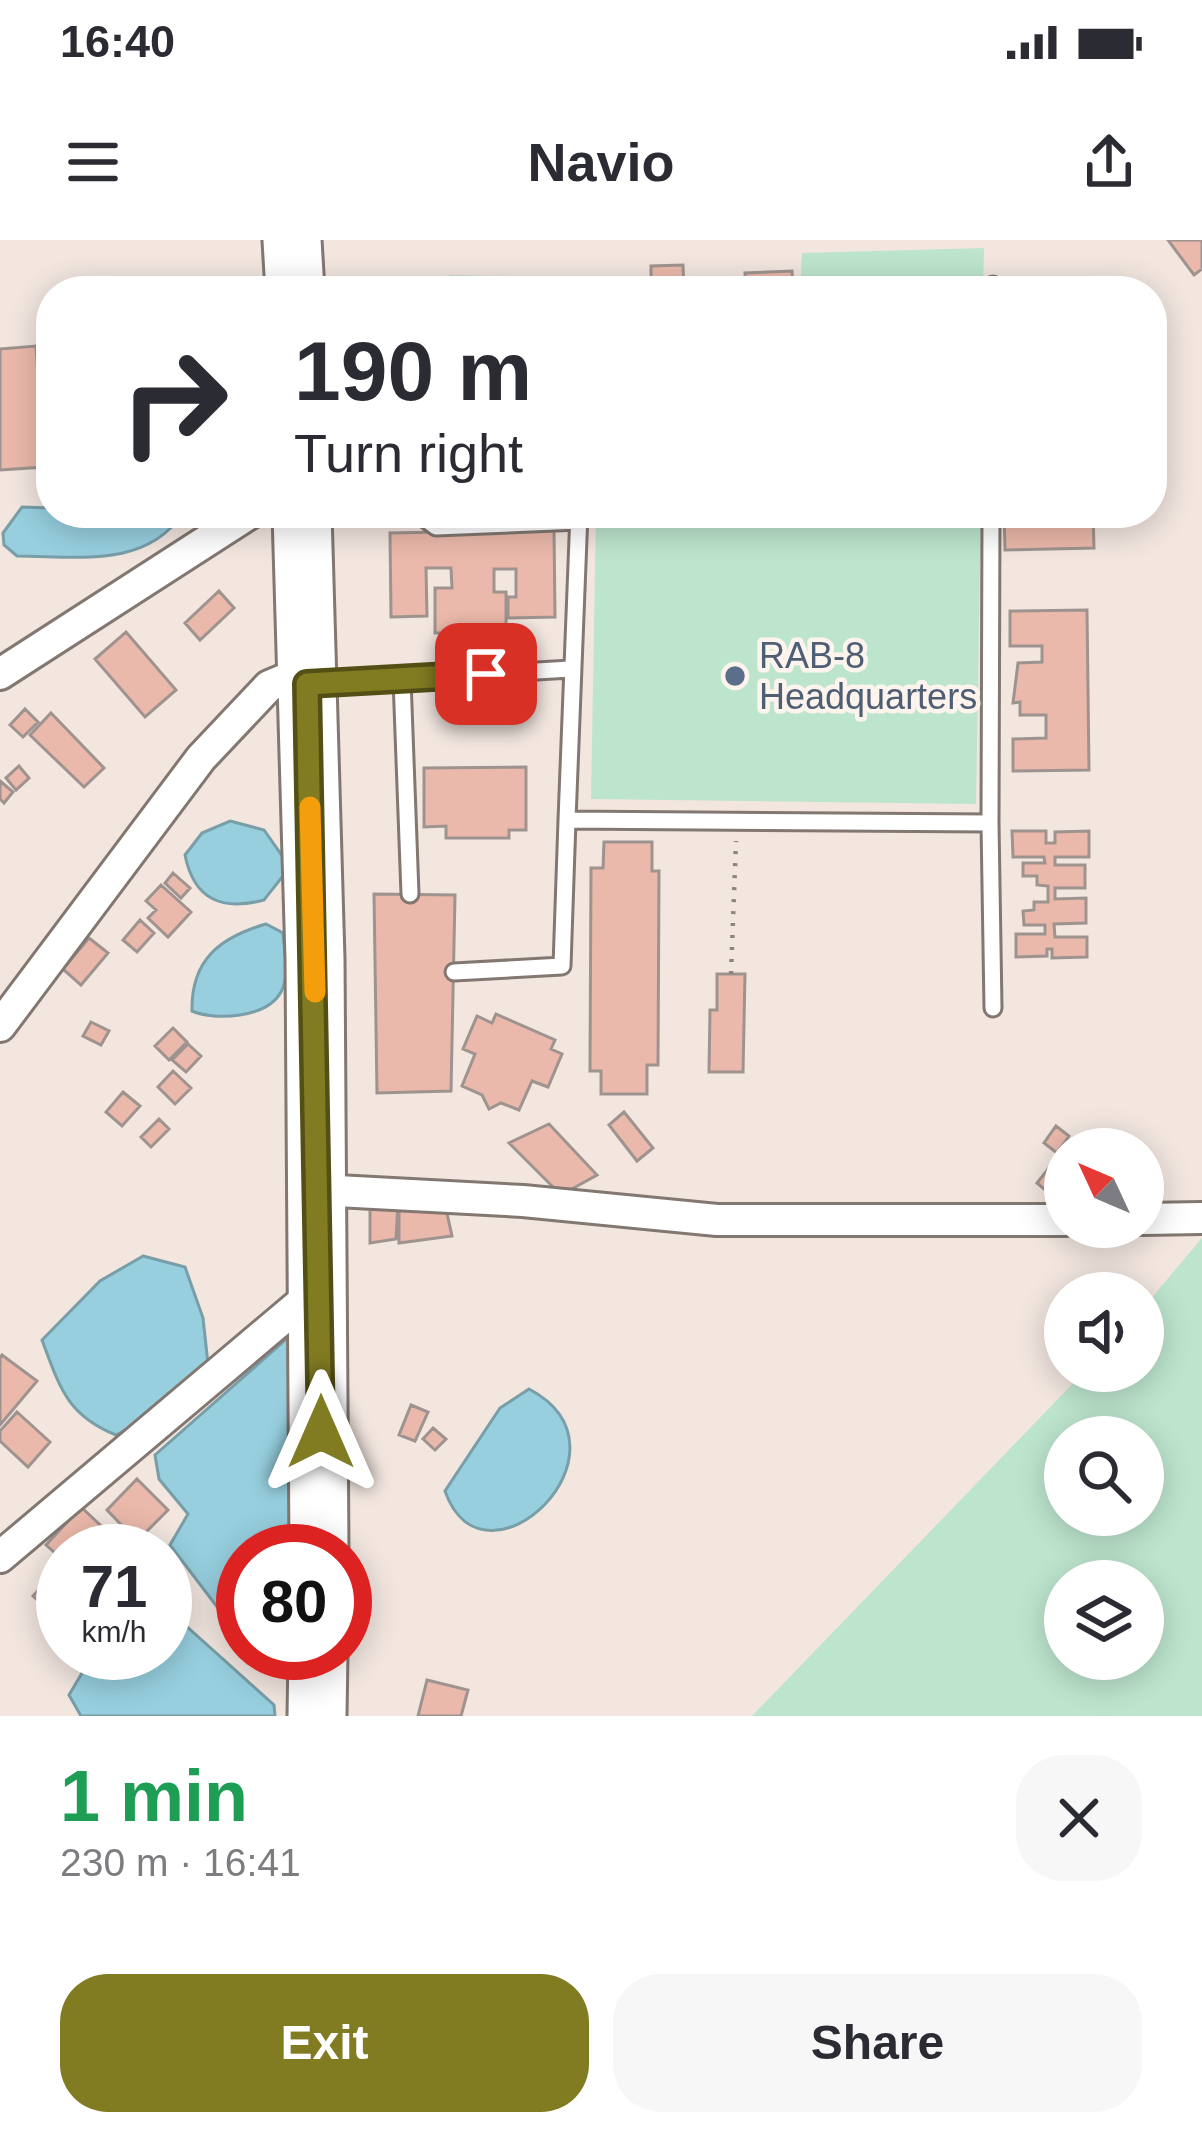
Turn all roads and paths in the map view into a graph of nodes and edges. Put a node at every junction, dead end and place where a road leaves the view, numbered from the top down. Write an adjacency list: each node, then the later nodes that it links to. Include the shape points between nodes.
1 (292, 240): 2 (highway)
2 (294, 276)
3 (227, 528): 8 (street)
4 (302, 528): 9 (highway)
5 (578, 528): 7 (lane)
6 (991, 528): 13 (lane)
7 (570, 670): 10 (lane); 11 (lane)
8 (0, 674)
9 (307, 677): 10 (lane); 18 (street, via 268,686 201,758); 19 (highway)
10 (401, 679): 14 (lane)
11 (567, 820): 12 (lane); 15 (lane, via 562,966)
12 (737, 823): 13 (lane); 16 (path)
13 (990, 824): 17 (lane)
14 (410, 894)
15 (454, 971)
16 (730, 974)
17 (993, 1008)
18 (0, 1026)
19 (318, 1190): 22 (street, via 717,1220); 23 (highway)
20 (1202, 1218): 21 (street)
21 (1164, 1219)
22 (1044, 1220)
23 (320, 1287): 24 (highway); 25 (street)
24 (319, 1524)
25 (0, 1557)
26 (318, 1680): 27 (highway)
27 (317, 1716)

